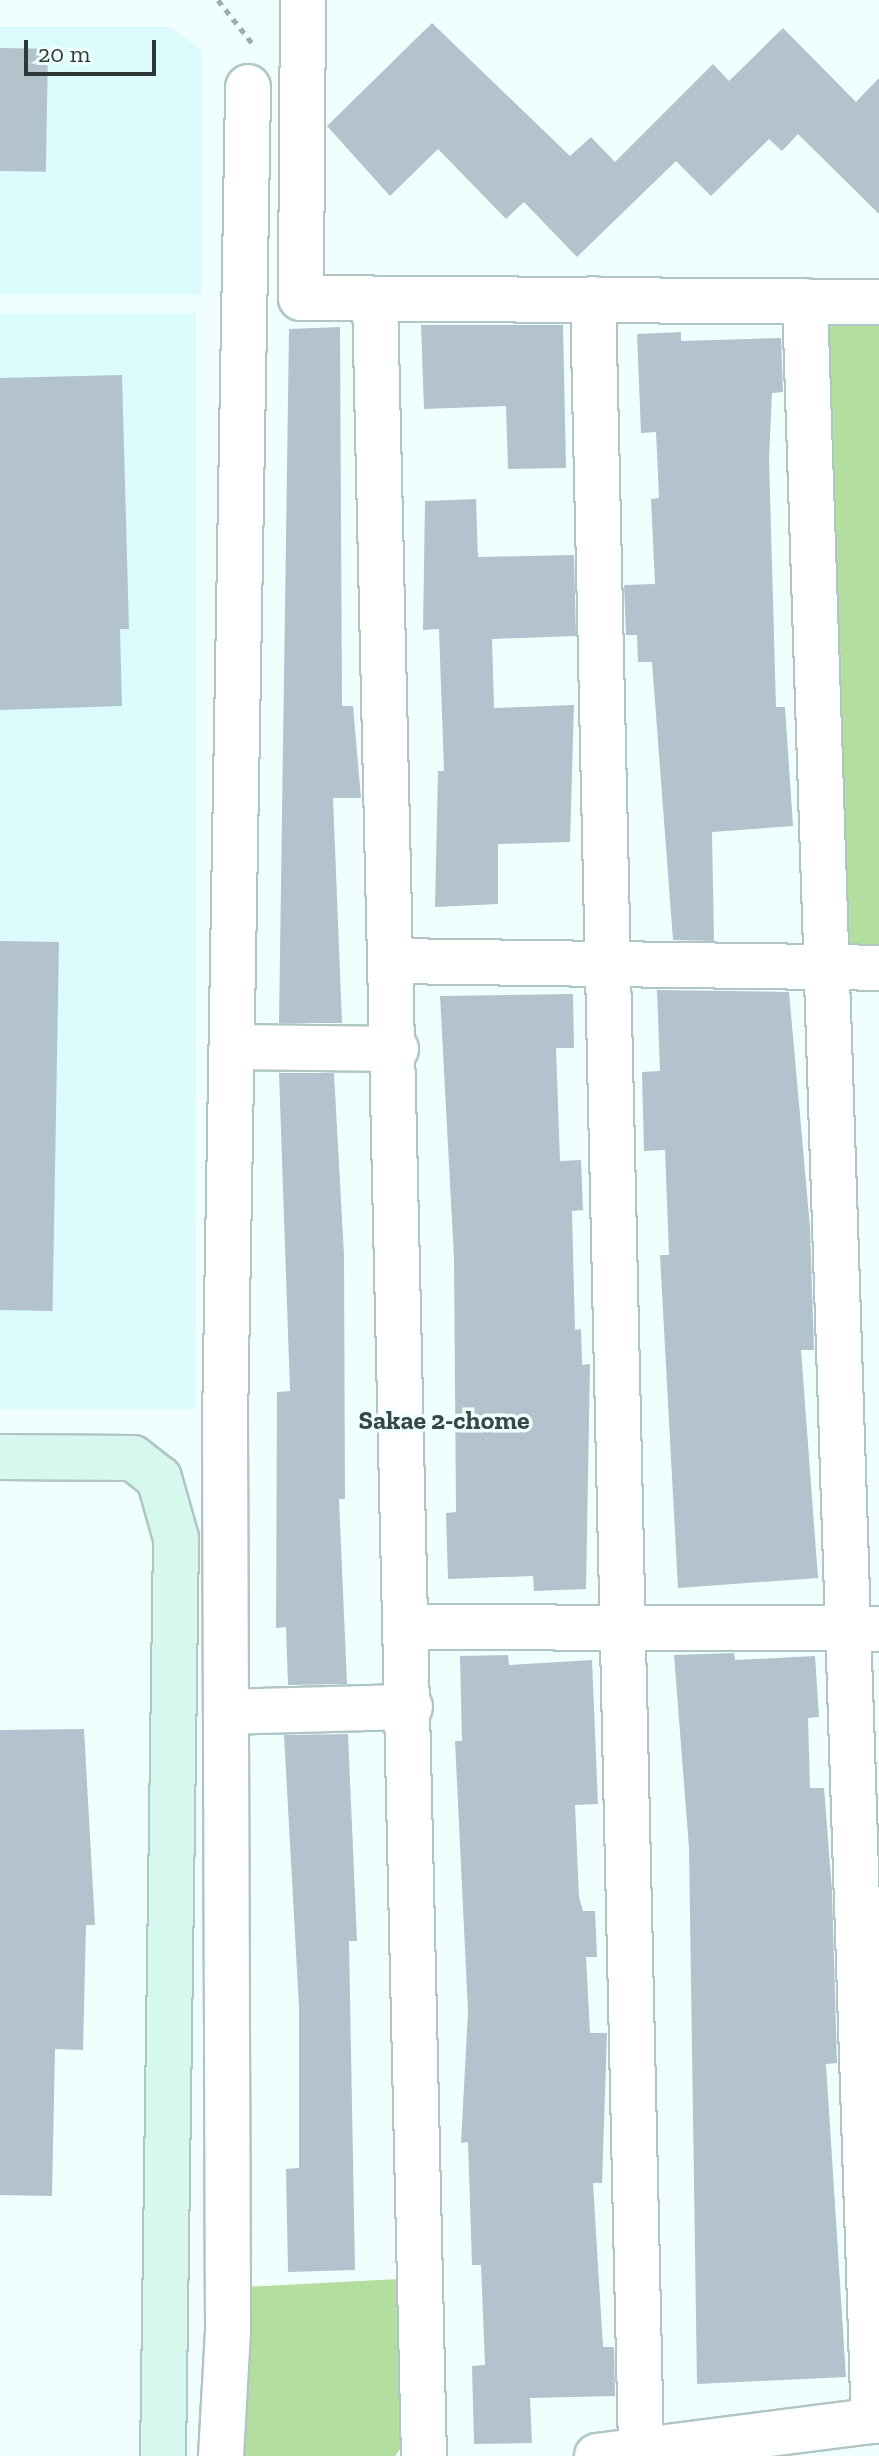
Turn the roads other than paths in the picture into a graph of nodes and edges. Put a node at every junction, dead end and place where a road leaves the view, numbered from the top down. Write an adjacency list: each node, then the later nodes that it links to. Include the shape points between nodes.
1 (303, 0): 3 (street, via 301,298)
2 (252, 67): 11 (street)
3 (375, 299): 4 (street); 7 (street)
4 (593, 299): 5 (street); 8 (street)
5 (805, 301): 6 (street); 9 (street)
6 (879, 302)
7 (392, 961): 8 (street); 12 (street)
8 (608, 962): 9 (street); 14 (street)
9 (824, 966): 10 (street); 16 (street)
10 (879, 968)
11 (234, 1047): 12 (street); 18 (street)
12 (396, 1049): 15 (street)
13 (0, 1457): 21 (street, via 133,1458 159,1478 176,1538)
14 (624, 1626): 15 (street); 16 (street); 20 (street)
15 (410, 1627): 17 (street)
16 (864, 1629): 19 (street)
17 (410, 1707): 18 (street); 23 (street)
18 (226, 1712): 22 (street, via 228,2331)
19 (876, 2420): 20 (street)
20 (641, 2448): 24 (street)
21 (163, 2456)
22 (221, 2456)
23 (424, 2456)
24 (597, 2456)

